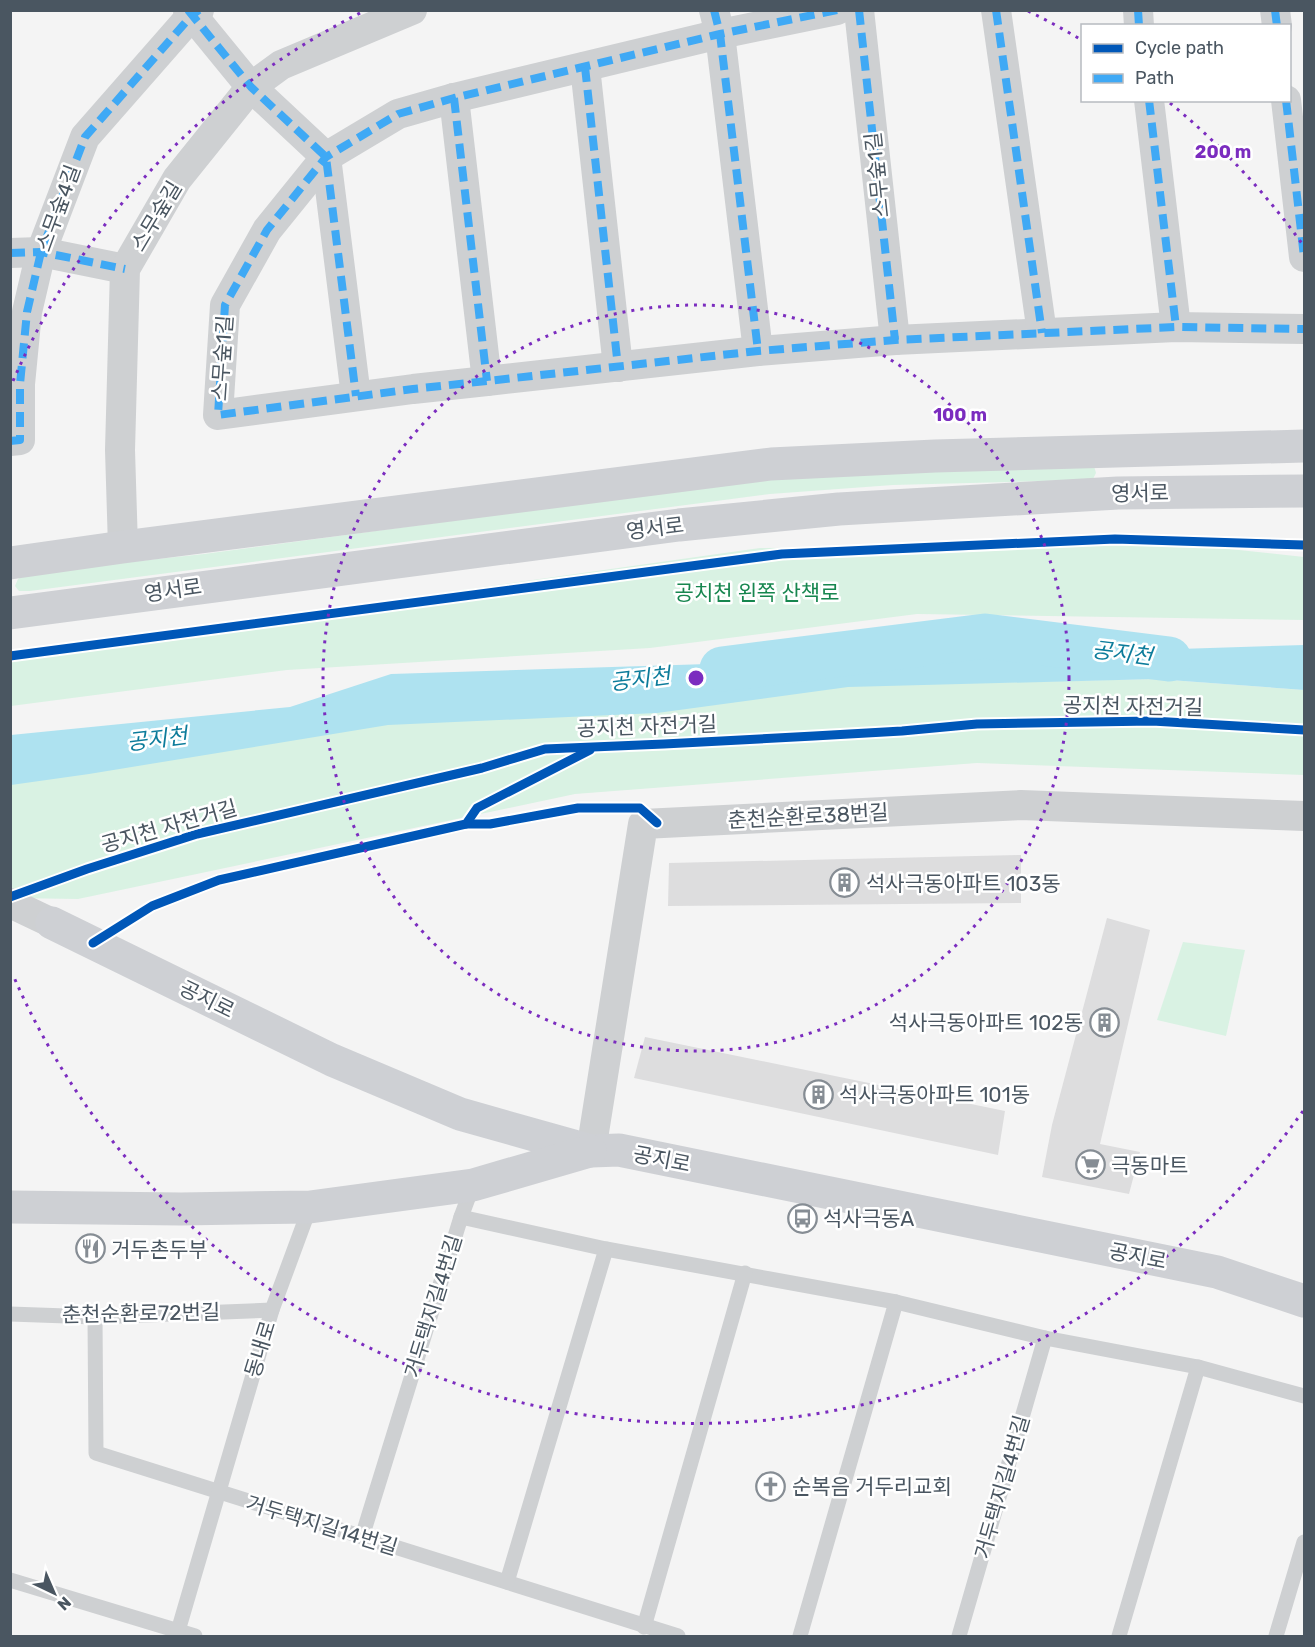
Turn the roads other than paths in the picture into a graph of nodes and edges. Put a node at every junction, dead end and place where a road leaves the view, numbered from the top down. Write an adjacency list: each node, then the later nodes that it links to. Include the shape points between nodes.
1 (412, 10): 8 (street, 스무숲길, via 281,65)
2 (837, 10): 6 (street, 스무숲1길)
3 (859, 10): 20 (street, 스무숲1길)
4 (996, 10): 19 (street)
5 (193, 12): 8 (street); 13 (street, 스무숲4길, via 85,137)
6 (717, 22): 7 (street, 스무숲1길); 21 (street)
7 (585, 67): 9 (street, 스무숲1길); 22 (street)
8 (250, 87): 12 (street); 16 (street, 스무숲길, via 177,179)
9 (454, 98): 12 (street, 스무숲1길, via 398,114); 23 (street)
10 (1149, 102): 17 (street)
11 (1286, 102): 15 (street)
12 (326, 157): 24 (street); 24 (street, 스무숲1길, via 267,230 225,305 218,415)
13 (40, 252): 14 (street); 16 (street); 25 (street, 스무숲4길, via 27,312 20,384 20,440)
14 (10, 253)
15 (1305, 257)
16 (125, 269): 28 (street, 스무숲길, via 120,450)
17 (1176, 327): 18 (street, 스무숲1길); 19 (street, 스무숲1길)
18 (1305, 329)
19 (1042, 333): 20 (street, 스무숲1길)
20 (895, 340): 21 (street, 스무숲1길)
21 (758, 351): 22 (street, 스무숲1길)
22 (618, 367): 23 (street, 스무숲1길)
23 (487, 381): 24 (street, 스무숲1길)
24 (356, 396)
25 (10, 441)
26 (1305, 446): 28 (street, 영서로, via 946,455 771,464)
27 (1305, 491): 30 (street, 영서로, via 1118,493 816,512 679,525)
28 (123, 547): 29 (street, 영서로)
29 (10, 563)
30 (10, 613)
31 (1305, 816): 34 (street, 춘천순환로38번길, via 1021,805 642,824)
32 (10, 903): 33 (street)
33 (52, 923): 34 (street, 공지로, via 332,1060 460,1114)
34 (591, 1151): 35 (street); 41 (street, 공지로, via 619,1150 1217,1272)
35 (473, 1185): 37 (street); 38 (lane)
36 (10, 1206): 37 (street)
37 (310, 1207): 43 (lane, 동내로)
38 (461, 1218): 39 (lane, 거두택지길4번길); 50 (lane, 거두택지길4번길)
39 (606, 1249): 40 (lane, 거두택지길4번길); 53 (lane)
40 (745, 1274): 42 (lane, 거두택지길4번길); 54 (lane)
41 (1305, 1300)
42 (896, 1302): 46 (lane, 거두택지길4번길); 58 (lane)
43 (272, 1310): 45 (lane, 춘천순환로72번길); 49 (lane, 동내로)
44 (10, 1314): 45 (lane, 춘천순환로72번길)
45 (95, 1317): 49 (lane, 거두택지길14번길, via 96,1453)
46 (1046, 1338): 47 (lane, 거두택지길4번길); 59 (lane, 거두택지길4번길)
47 (1198, 1367): 48 (lane, 거두택지길4번길); 60 (lane)
48 (1305, 1396)
49 (217, 1492): 50 (lane, 거두택지길14번길); 55 (lane, 동내로)
50 (362, 1537): 53 (lane, 거두택지길14번길)
51 (1305, 1542): 61 (lane)
52 (10, 1580): 55 (lane)
53 (507, 1582): 54 (lane, 거두택지길14번길)
54 (644, 1627): 57 (lane, 거두택지길14번길)
55 (178, 1631): 56 (lane)
56 (195, 1636)
57 (678, 1636)
58 (800, 1636)
59 (959, 1636)
60 (1119, 1636)
61 (1276, 1636)

